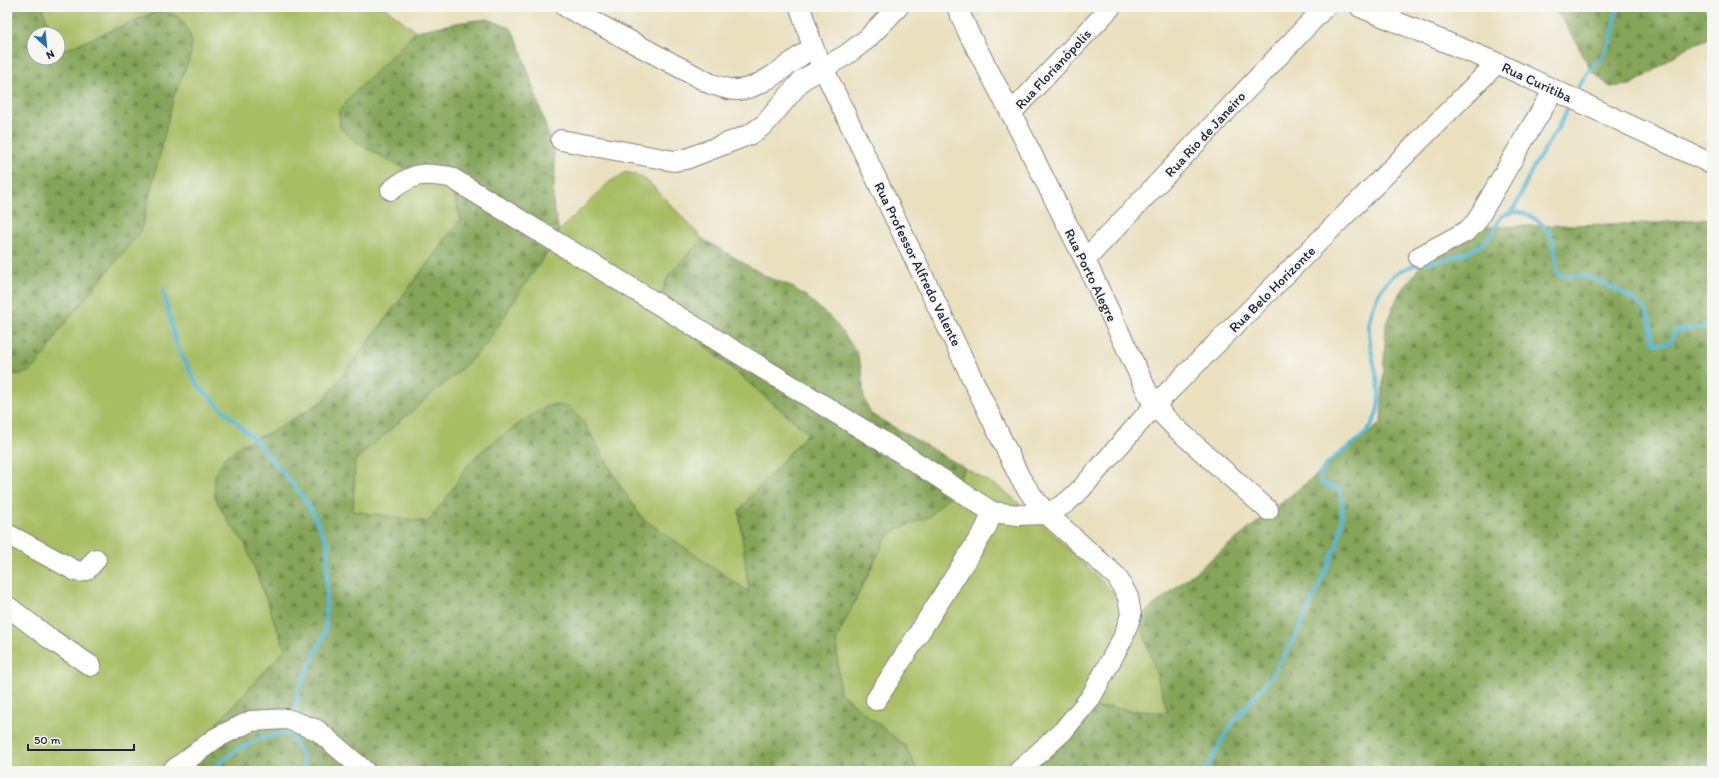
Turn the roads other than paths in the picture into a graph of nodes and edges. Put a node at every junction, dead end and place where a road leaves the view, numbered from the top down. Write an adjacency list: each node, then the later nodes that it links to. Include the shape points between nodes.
1 (566, 7): 8 (street, via 711,84 728,90 744,89 761,83)
2 (800, 7): 8 (street, Rua Professor Alfredo Valente)
3 (898, 7): 10 (street, via 867,39)
4 (957, 7): 12 (street, Rua Porto Alegre)
5 (1111, 7): 12 (street, Rua Florianópolis)
6 (1325, 7): 17 (street, Rua Rio de Janeiro)
7 (1360, 7): 9 (street, Rua Curitiba)
8 (813, 47): 10 (street, Rua Professor Alfredo Valente)
9 (1497, 63): 11 (street, Rua Curitiba); 18 (street, Rua Belo Horizonte)
10 (824, 67): 13 (street, via 802,80 764,124 751,134 686,160 674,161); 21 (street, Rua Professor Alfredo Valente, via 1020,478)
11 (1554, 90): 14 (street, Rua Curitiba); 16 (street, via 1476,222 1467,231)
12 (1011, 113): 17 (street, Rua Porto Alegre)
13 (561, 140)
14 (1712, 164)
15 (391, 190): 20 (street, via 408,178 424,173 450,177 902,454)
16 (1419, 257)
17 (1085, 260): 18 (street, Rua Porto Alegre)
18 (1154, 406): 19 (street, Rua Porto Alegre); 21 (street, Rua Belo Horizonte, via 1081,489 1066,503)
19 (1268, 510)
20 (992, 512): 21 (street, via 1018,515); 26 (street, via 986,528)
21 (1048, 514): 29 (street, Rua Professor Alfredo Valente, via 1117,577 1128,597 1131,615 1124,638 1091,697 1063,731)
22 (7, 534): 23 (street, via 81,573)
23 (96, 560)
24 (7, 606): 25 (street)
25 (91, 666)
26 (876, 700)
27 (172, 771): 28 (street, via 216,738 251,721 287,720 317,730)
28 (365, 771)
29 (1019, 771)

